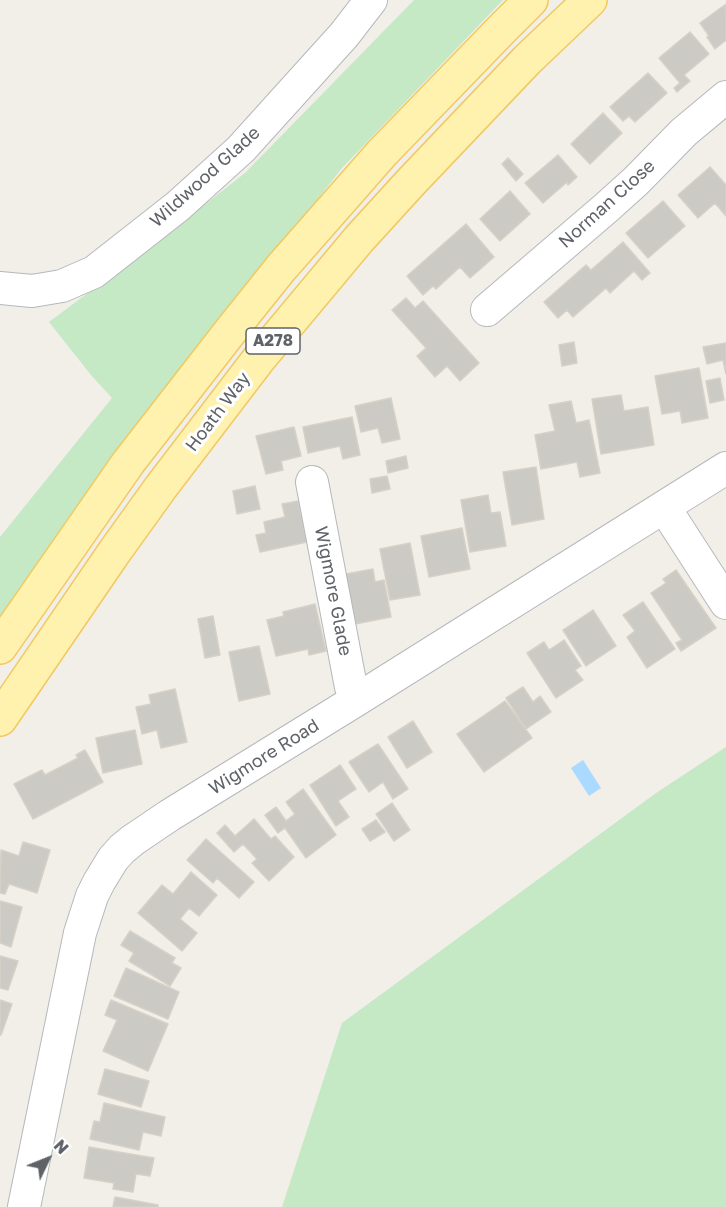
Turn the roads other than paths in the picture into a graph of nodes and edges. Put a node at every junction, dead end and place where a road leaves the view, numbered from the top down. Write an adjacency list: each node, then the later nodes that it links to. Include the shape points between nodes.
1 (371, 0): 5 (street, Wildwood Glade, via 241,149 178,206 94,272 62,286 32,291)
2 (531, 0): 11 (main road, A278, via 382,153 281,268 129,463)
3 (590, 0): 13 (main road, Hoath Way / A278, via 411,182 258,360 135,524)
4 (726, 97): 6 (street, Norman Close, via 606,208)
5 (0, 288)
6 (487, 310)
7 (726, 468): 9 (street, Wigmore Road)
8 (312, 482): 12 (street, Wigmore Glade, via 351,687)
9 (664, 507): 10 (street); 12 (street, Wigmore Road)
10 (726, 603)
11 (0, 647)
12 (358, 699): 14 (street, Wigmore Road, via 170,815 133,840 106,869 80,933)
13 (0, 718)
14 (24, 1207)

